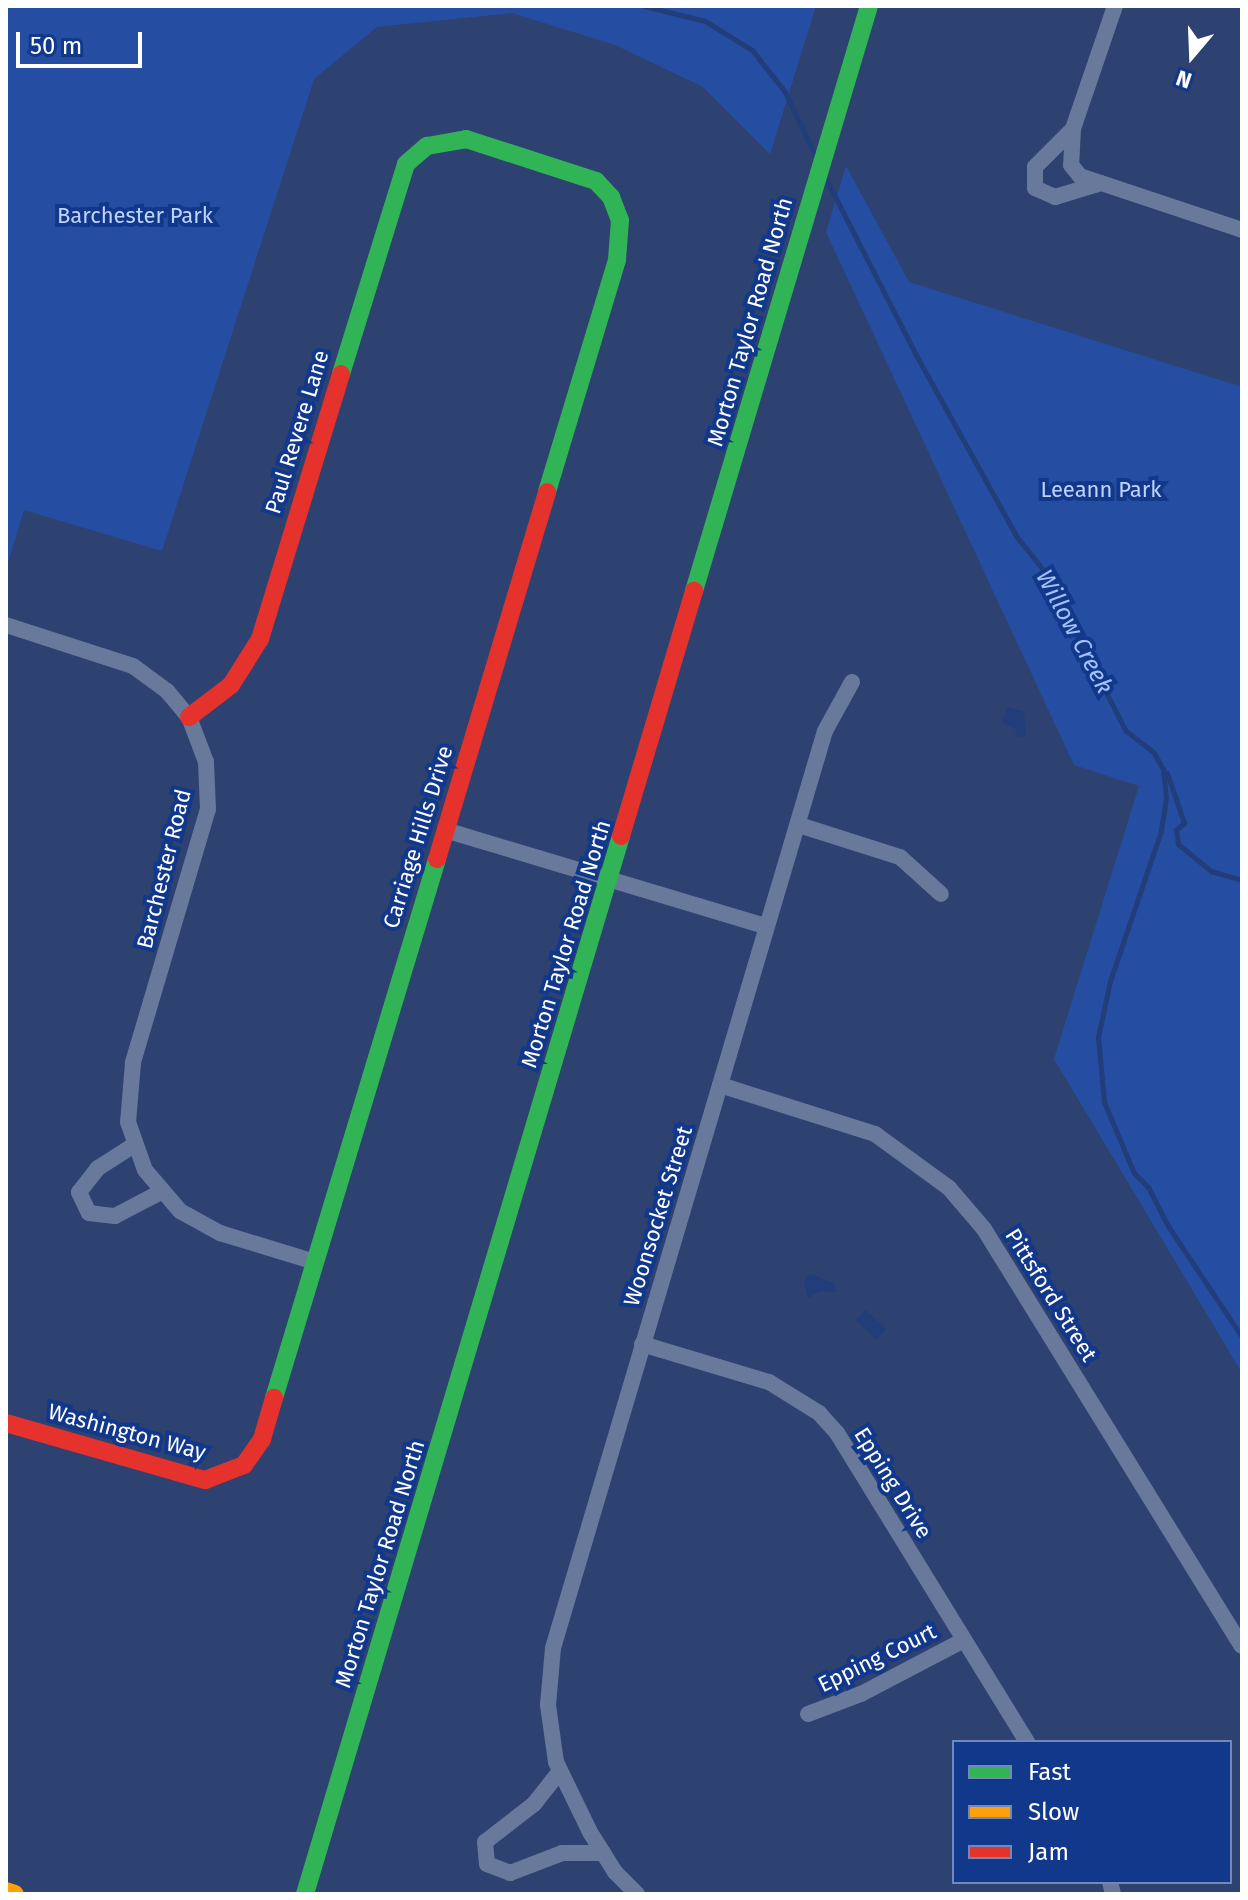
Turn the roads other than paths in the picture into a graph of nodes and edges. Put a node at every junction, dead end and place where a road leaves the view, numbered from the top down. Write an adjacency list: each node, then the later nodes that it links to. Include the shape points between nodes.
1 (869, 6): 12 (street, Morton Taylor Road North)
2 (1115, 6): 3 (street)
3 (1073, 129): 5 (street, via 1071,165 1080,176); 5 (street, via 1035,167 1035,188 1055,197)
4 (427, 146): 9 (street, Paul Revere Lane, via 406,164 396,189 260,639 231,685); 11 (street, Carriage Hills Drive, via 466,139 587,176 615,206 622,232)
5 (1101, 183): 6 (street)
6 (1242, 230)
7 (7, 630): 9 (street, Barchester Road, via 133,666 167,691)
8 (852, 682): 10 (street, Woonsocket Street, via 825,731)
9 (189, 717): 16 (street, Barchester Road, via 206,762 208,809 133,1063 127,1110)
10 (799, 825): 13 (street, via 900,857); 14 (street, Woonsocket Street)
11 (445, 830): 12 (street); 18 (street, Carriage Hills Drive)
12 (610, 880): 14 (street); 30 (street, Morton Taylor Road North)
13 (941, 894)
14 (765, 926): 15 (street, Woonsocket Street)
15 (720, 1085): 19 (street, Woonsocket Street); 23 (street, Pittsford Street, via 875,1134 949,1188 984,1229)
16 (134, 1145): 17 (street, Barchester Road); 17 (street, via 98,1168 79,1192 89,1213 115,1216)
17 (161, 1192): 18 (street, Barchester Road, via 200,1224)
18 (315, 1262): 21 (street, Carriage Hills Drive, via 262,1439)
19 (642, 1344): 22 (street, Epping Drive, via 769,1382 819,1413 837,1433); 26 (street, Woonsocket Street, via 553,1648 548,1705)
20 (6, 1423): 21 (street, Washington Way, via 192,1479)
21 (235, 1472)
22 (964, 1640): 24 (street, Epping Court, via 861,1694); 25 (street, Epping Drive)
23 (1242, 1646)
24 (808, 1714)
25 (1026, 1740)
26 (560, 1771): 27 (street, Woonsocket Street); 27 (street, via 534,1804 485,1842 487,1864 510,1873 562,1853)
27 (603, 1853): 31 (street, Woonsocket Street)
28 (6, 1891): 29 (street)
29 (15, 1894)
30 (305, 1894)
31 (637, 1894)

